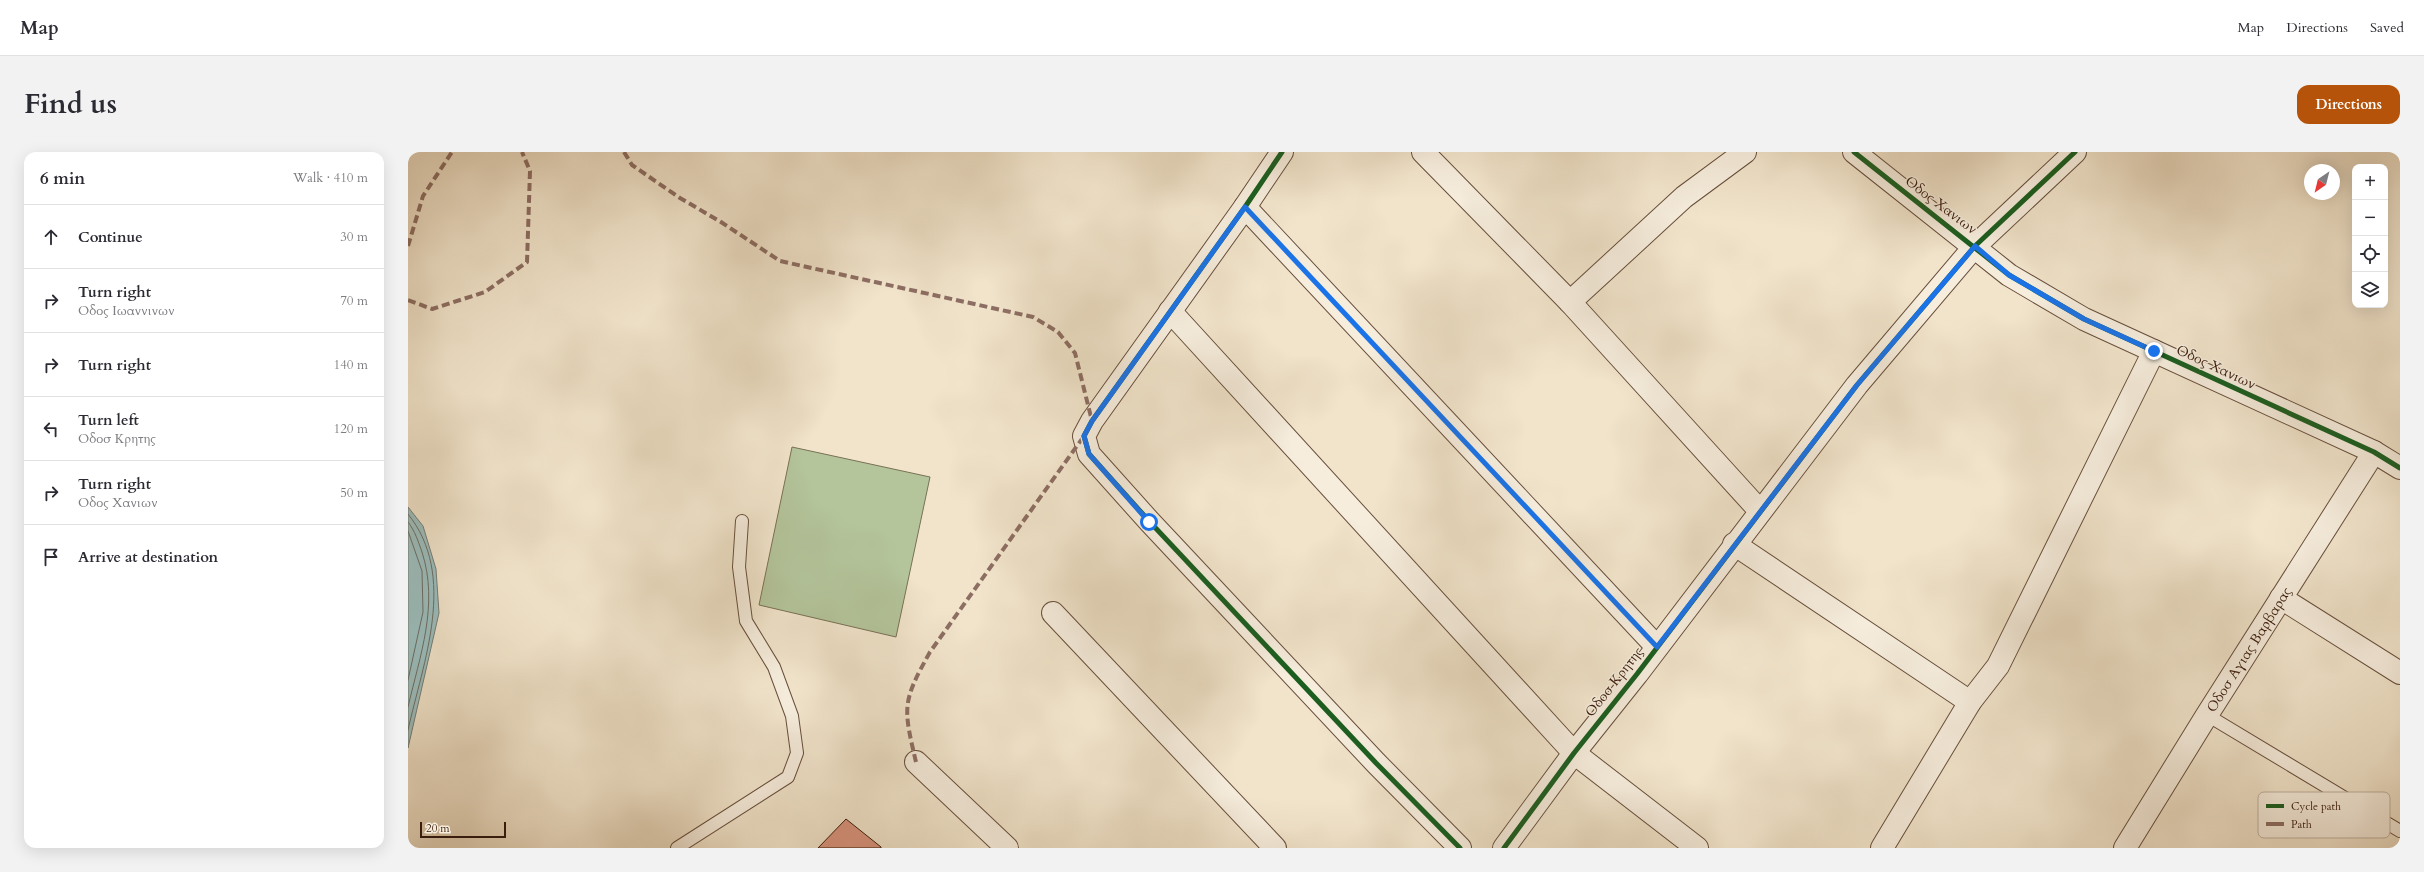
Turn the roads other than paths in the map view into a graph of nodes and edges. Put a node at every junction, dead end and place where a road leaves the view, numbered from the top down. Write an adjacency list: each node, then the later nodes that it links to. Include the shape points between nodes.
1 (1282, 152): 6 (street)
2 (1423, 152): 8 (street)
3 (1745, 152): 8 (street, via 1684,197)
4 (1854, 152): 7 (street, Οδος Χανιων)
5 (2075, 152): 7 (street, Οδοσ Κρητης)
6 (1245, 207): 9 (street); 18 (street)
7 (1975, 246): 10 (street, Οδος Χανιων, via 2016,279 2084,319); 13 (street, Οδοσ Κρητης, via 1857,385)
8 (1570, 302): 13 (street)
9 (1170, 311): 22 (street); 30 (street, via 1092,421 1084,436 1089,454 1149,522 1376,763)
10 (2154, 351): 11 (street, Οδος Χανιων); 20 (street, via 1998,666)
11 (2374, 452): 12 (street, Οδος Χανιων); 16 (street, Οδοσ Αγιας Βαρβαρας)
12 (2400, 468)
13 (1760, 511): 15 (street, Οδοσ Κρητης)
14 (742, 521): 27 (lane, via 739,567 746,621 774,668 792,716 798,752 788,777)
15 (1734, 544): 18 (street, Οδοσ Κρητης); 20 (street)
16 (2281, 598): 19 (street); 21 (street, Οδοσ Αγιας Βαρβαρας)
17 (1053, 613): 29 (street)
18 (1657, 647): 22 (street, Οδοσ Κρητης)
19 (2400, 673)
20 (1970, 702): 33 (street)
21 (2206, 714): 24 (lane); 34 (street, Οδοσ Αγιας Βαρβαρας)
22 (1574, 753): 31 (street, Οδοσ Κρητης); 32 (street)
23 (916, 762): 28 (street)
24 (2335, 792)
25 (2390, 825): 26 (lane)
26 (2400, 831)
27 (677, 848)
28 (1007, 848)
29 (1276, 848)
30 (1460, 848)
31 (1504, 848)
32 (1697, 848)
33 (1882, 848)
34 (2125, 848)

